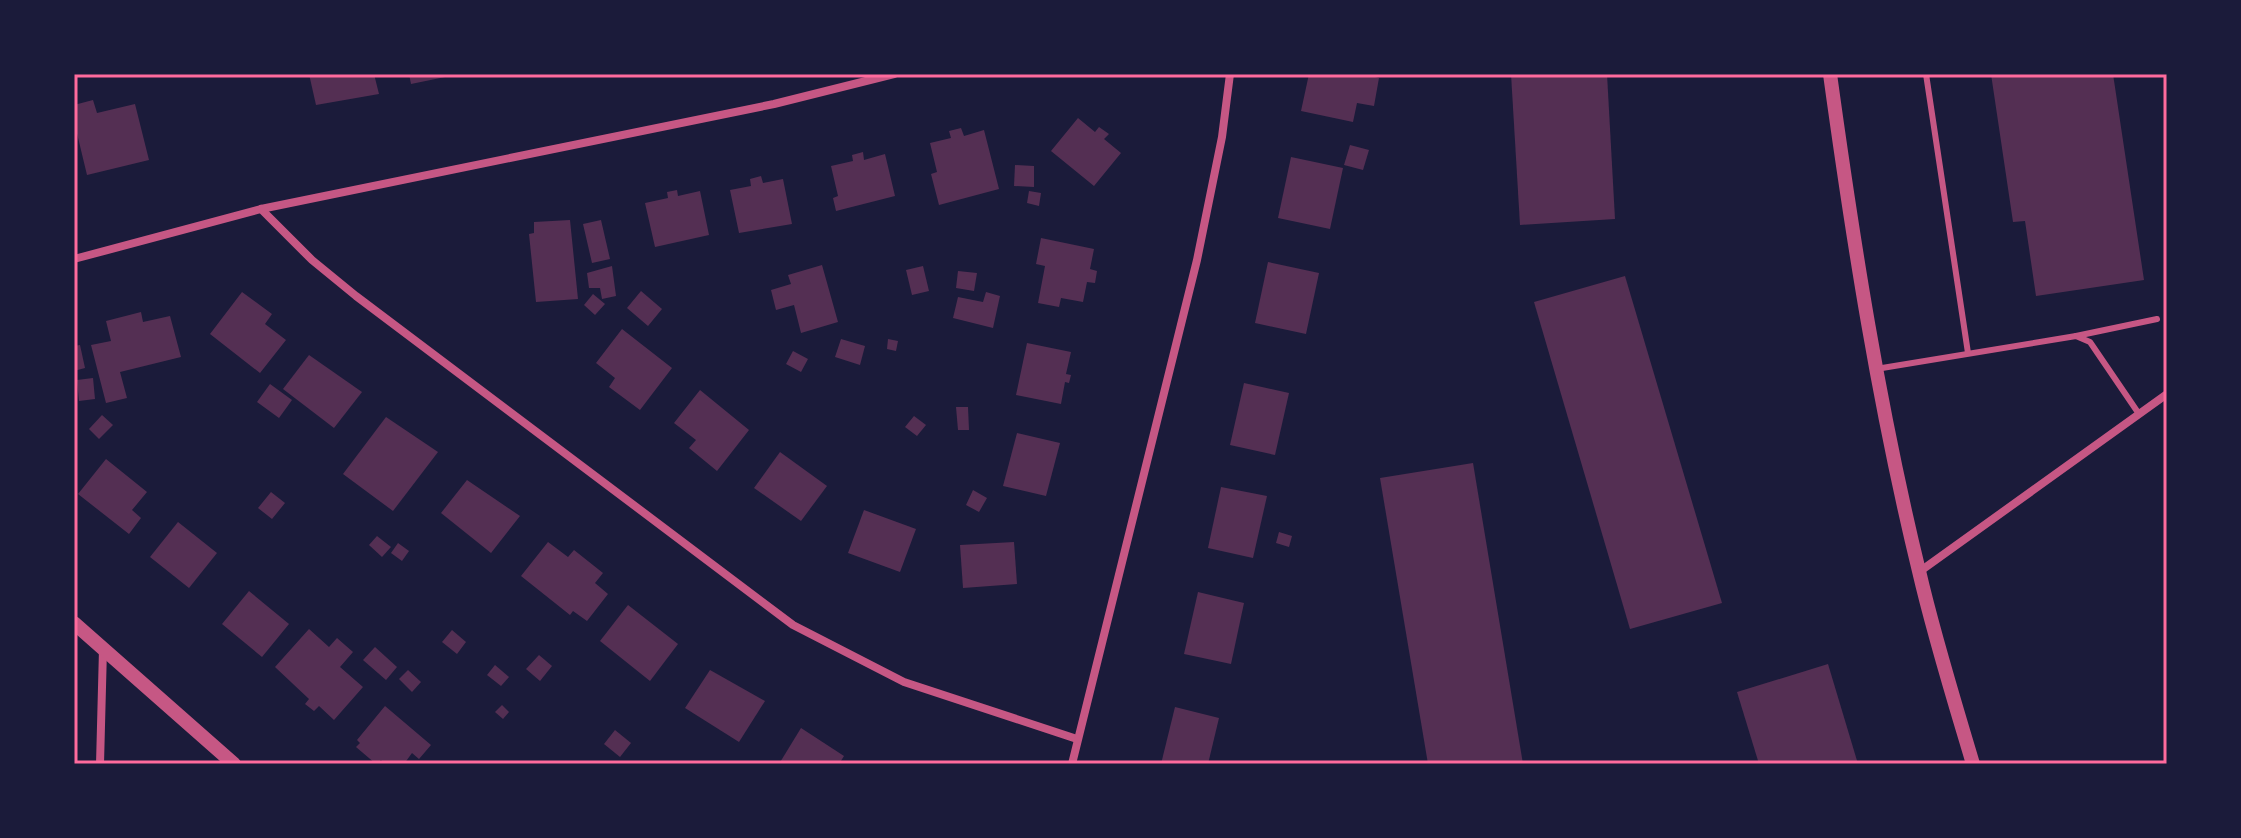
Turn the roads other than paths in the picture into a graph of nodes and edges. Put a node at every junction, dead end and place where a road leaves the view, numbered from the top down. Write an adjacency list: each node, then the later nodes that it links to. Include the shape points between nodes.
1 (894, 74): 5 (street, via 774,104)
2 (1230, 74): 16 (street, via 1197,260)
3 (1830, 74): 10 (street)
4 (1926, 74): 9 (lane)
5 (261, 209): 6 (street); 16 (street, via 356,296 793,625 904,682)
6 (74, 259)
7 (2157, 319): 8 (lane)
8 (2076, 336): 9 (lane); 12 (lane, via 2090,342)
9 (1968, 353): 10 (lane)
10 (1876, 369): 13 (street)
11 (2167, 394): 12 (street)
12 (2139, 414): 13 (street)
13 (1919, 572): 20 (street)
14 (74, 623): 15 (street)
15 (103, 646): 17 (street); 18 (street)
16 (1077, 739): 19 (street)
17 (100, 764)
18 (234, 764)
19 (1072, 764)
20 (1973, 764)

